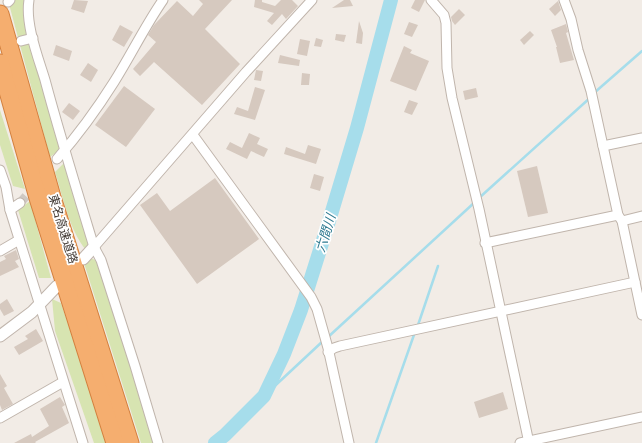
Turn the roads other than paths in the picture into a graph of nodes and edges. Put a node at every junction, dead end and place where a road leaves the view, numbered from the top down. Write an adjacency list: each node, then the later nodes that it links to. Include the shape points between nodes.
1 (29, 0): 7 (street)
2 (163, 0): 13 (street, via 89,120)
3 (312, 0): 10 (street)
4 (431, 0): 22 (street, via 444,15 446,23 447,68 452,98)
5 (564, 0): 12 (street, via 591,91)
6 (4, 8): 39 (highway, 東名高速道路, via 52,197)
7 (33, 38): 8 (street); 13 (street)
8 (21, 41)
9 (0, 63): 38 (highway, 東名高速道路, via 38,198)
10 (193, 134): 23 (street); 32 (street, via 310,297 317,309)
11 (642, 138): 12 (street)
12 (603, 146): 20 (street)
13 (64, 151): 14 (street); 23 (street)
14 (57, 159)
15 (0, 170): 16 (street)
16 (3, 188): 18 (street)
17 (20, 203): 18 (street)
18 (10, 210): 21 (street)
19 (642, 216): 20 (street)
20 (620, 218): 22 (street); 26 (street)
21 (19, 240): 24 (street); 28 (street)
22 (485, 243): 29 (street)
23 (94, 247): 25 (street); 40 (street, via 101,260)
24 (0, 251)
25 (83, 259)
26 (635, 282): 29 (street); 30 (street)
27 (57, 286): 28 (street)
28 (39, 305): 31 (street); 33 (street)
29 (501, 312): 32 (street); 36 (street)
30 (642, 315)
31 (0, 336)
32 (328, 350): 41 (street)
33 (63, 382): 35 (street); 37 (street)
34 (642, 417): 36 (street)
35 (0, 418)
36 (526, 442)
37 (83, 443)
38 (115, 443)
39 (130, 443)
40 (158, 443)
41 (349, 443)

